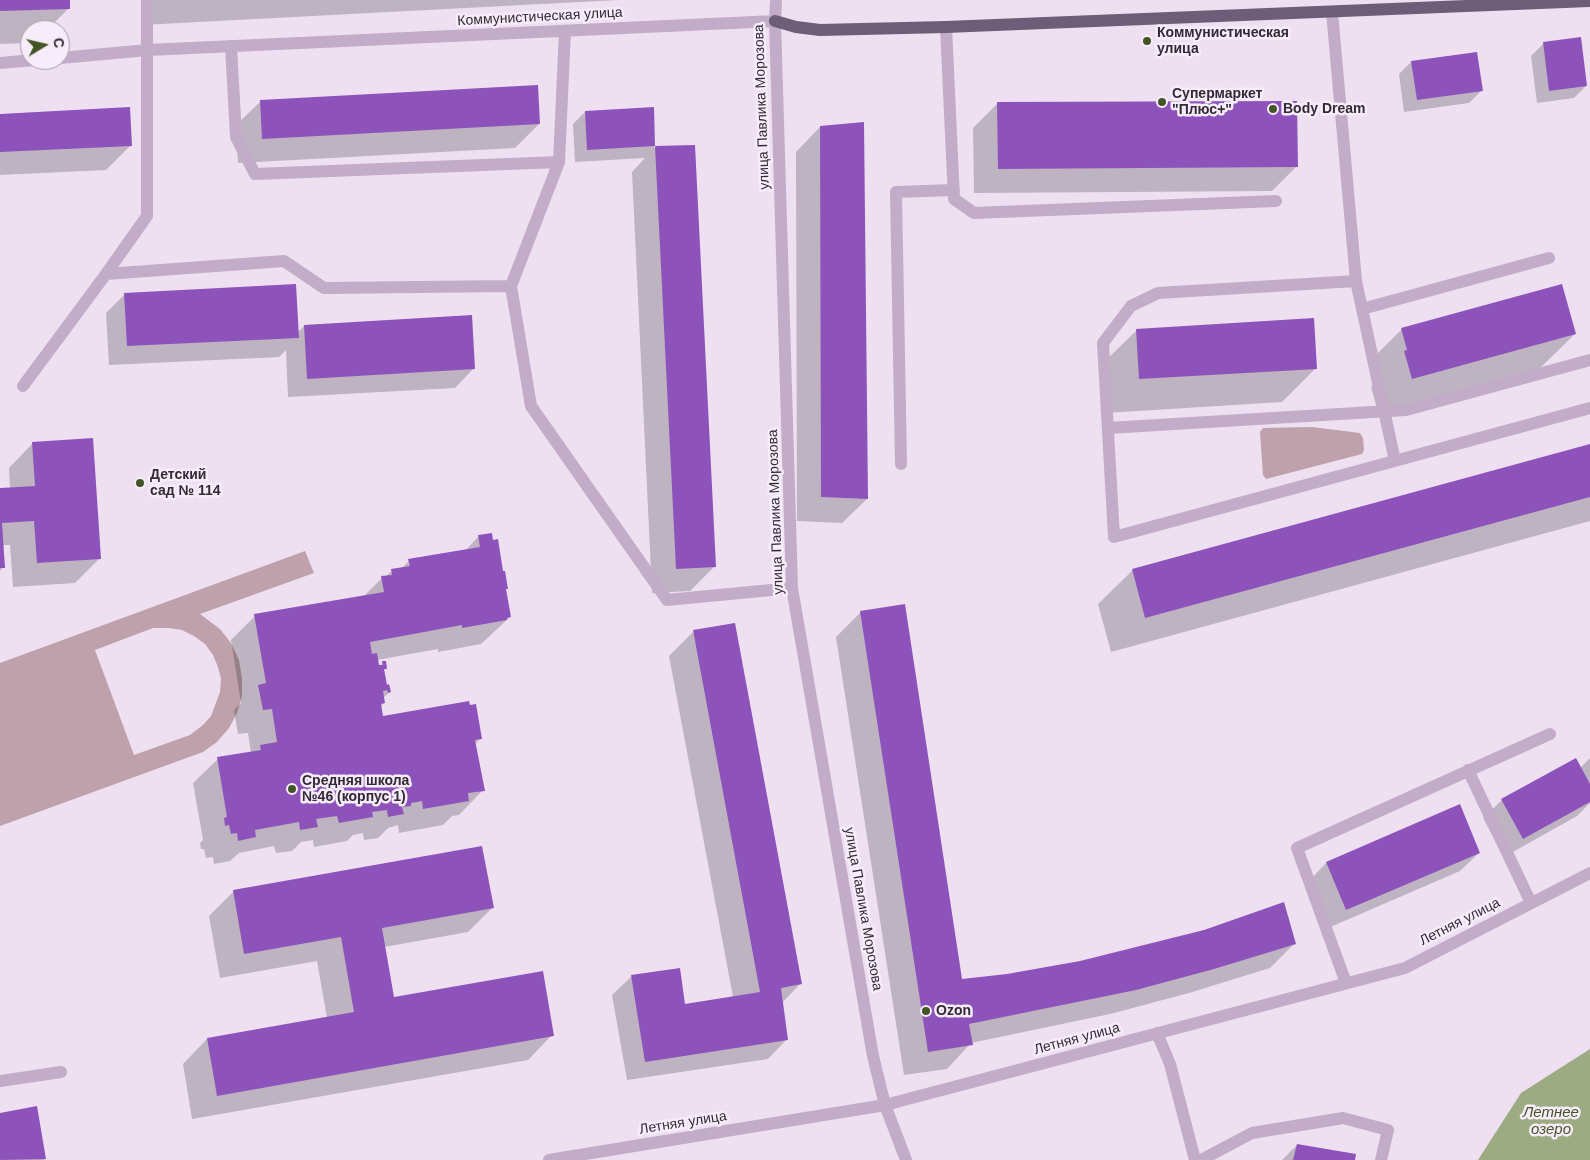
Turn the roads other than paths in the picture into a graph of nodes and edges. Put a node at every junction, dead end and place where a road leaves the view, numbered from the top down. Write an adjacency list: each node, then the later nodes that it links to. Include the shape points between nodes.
1 (147, 0): 9 (street)
2 (776, 0): 5 (street, улица Павлика Морозова)
3 (1590, 1): 4 (main road, Коммунистическая улица)
4 (1332, 12): 6 (main road, Коммунистическая улица); 18 (street)
5 (774, 21): 6 (main road, Коммунистическая улица, via 820,30); 7 (street, Коммунистическая улица); 28 (street, улица Павлика Морозова)
6 (946, 27): 14 (street)
7 (565, 31): 8 (street, Коммунистическая улица); 13 (street)
8 (232, 46): 9 (street, Коммунистическая улица); 13 (street, via 236,137 256,174)
9 (148, 50): 10 (street, Коммунистическая улица); 17 (street, via 147,216)
10 (70, 57)
11 (20, 61): 12 (street)
12 (0, 63)
13 (558, 162): 19 (street)
14 (954, 190): 15 (street, via 954,199 974,213); 27 (street, via 896,192)
15 (1276, 201)
16 (1549, 258): 20 (street)
17 (106, 274): 19 (street, via 284,260 324,288); 22 (street)
18 (1356, 281): 20 (street); 25 (street, via 1158,293 1131,306 1103,343)
19 (510, 286): 28 (street, via 531,406 667,600)
20 (1362, 309): 24 (street)
21 (1590, 360): 24 (street, via 1406,410)
22 (23, 386)
23 (1590, 408): 26 (street)
24 (1385, 411): 25 (street); 26 (street)
25 (1108, 428): 26 (street, via 1114,537)
26 (1395, 461)
27 (901, 464)
28 (792, 588): 37 (street, улица Павлика Морозова, via 873,1056)
29 (1550, 734): 30 (street)
30 (1468, 770): 32 (street); 33 (street, via 1297,848)
31 (1590, 873): 32 (street, Летняя улица)
32 (1531, 903): 33 (street, Летняя улица, via 1405,968)
33 (1346, 983): 34 (street, Летняя улица)
34 (1157, 1033): 37 (street, Летняя улица); 40 (street, via 1170,1064)
35 (61, 1072): 36 (street)
36 (0, 1081)
37 (885, 1105): 38 (street, Летняя улица); 39 (street, улица Павлика Морозова)
38 (552, 1160)
39 (906, 1160)
40 (1195, 1160)
41 (1201, 1160): 42 (street, via 1252,1133 1343,1118 1388,1130)
42 (1381, 1160)

